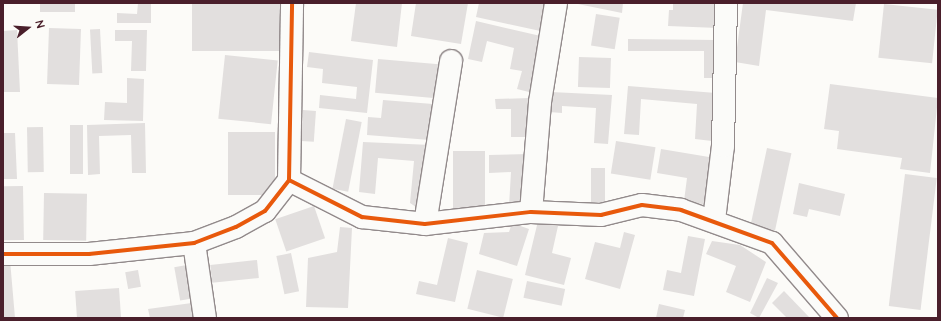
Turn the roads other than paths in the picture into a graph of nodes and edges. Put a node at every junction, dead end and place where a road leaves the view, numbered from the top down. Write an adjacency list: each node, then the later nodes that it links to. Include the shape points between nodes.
1 (292, 3): 5 (street)
2 (556, 3): 6 (street, via 540,102)
3 (726, 3): 7 (street, via 723,146)
4 (451, 61): 8 (street)
5 (290, 180): 8 (street, via 362,216); 9 (street, via 265,211 236,227)
6 (532, 212): 7 (street, via 601,215 642,205); 8 (street)
7 (714, 220): 12 (street, via 772,243)
8 (425, 224)
9 (194, 243): 10 (street, via 89,254); 11 (street)
10 (3, 254)
11 (205, 318)
12 (837, 318)

